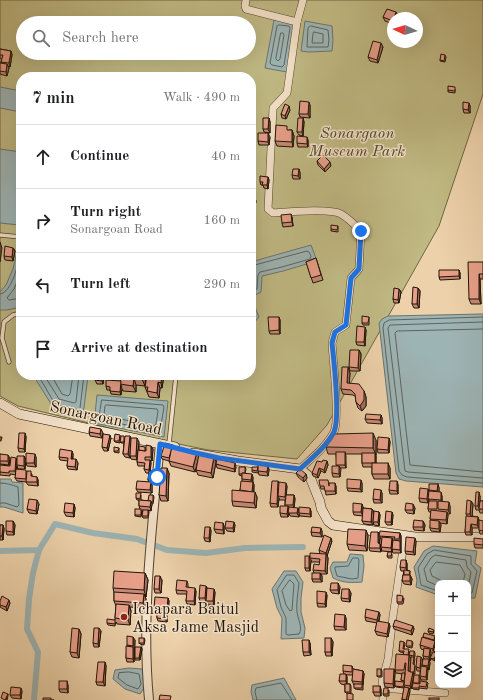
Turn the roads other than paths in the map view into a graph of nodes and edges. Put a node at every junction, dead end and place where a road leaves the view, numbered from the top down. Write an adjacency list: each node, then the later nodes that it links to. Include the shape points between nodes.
1 (246, 0): 3 (street, via 246,9)
2 (303, 0): 3 (street)
3 (297, 22): 11 (street, via 288,93 273,108 268,209 273,213 324,210 336,212 361,231 359,269 351,278 346,325 335,332 332,343 336,409 334,431 327,443)
4 (0, 235): 5 (lane)
5 (16, 237)
6 (16, 314): 7 (lane, via 4,322 2,338)
7 (9, 362)
8 (175, 380): 10 (lane)
9 (0, 403): 10 (main road, Sonargoan Road, via 19,414)
10 (164, 444): 11 (main road, Sonargoan Road, via 219,458); 16 (street, via 151,549 147,608)
11 (300, 469): 12 (main road, via 310,477 328,522 333,525)
12 (405, 536): 13 (main road); 14 (street)
13 (483, 537)
14 (382, 688): 15 (street); 17 (street)
15 (445, 693)
16 (149, 700)
17 (383, 700)

